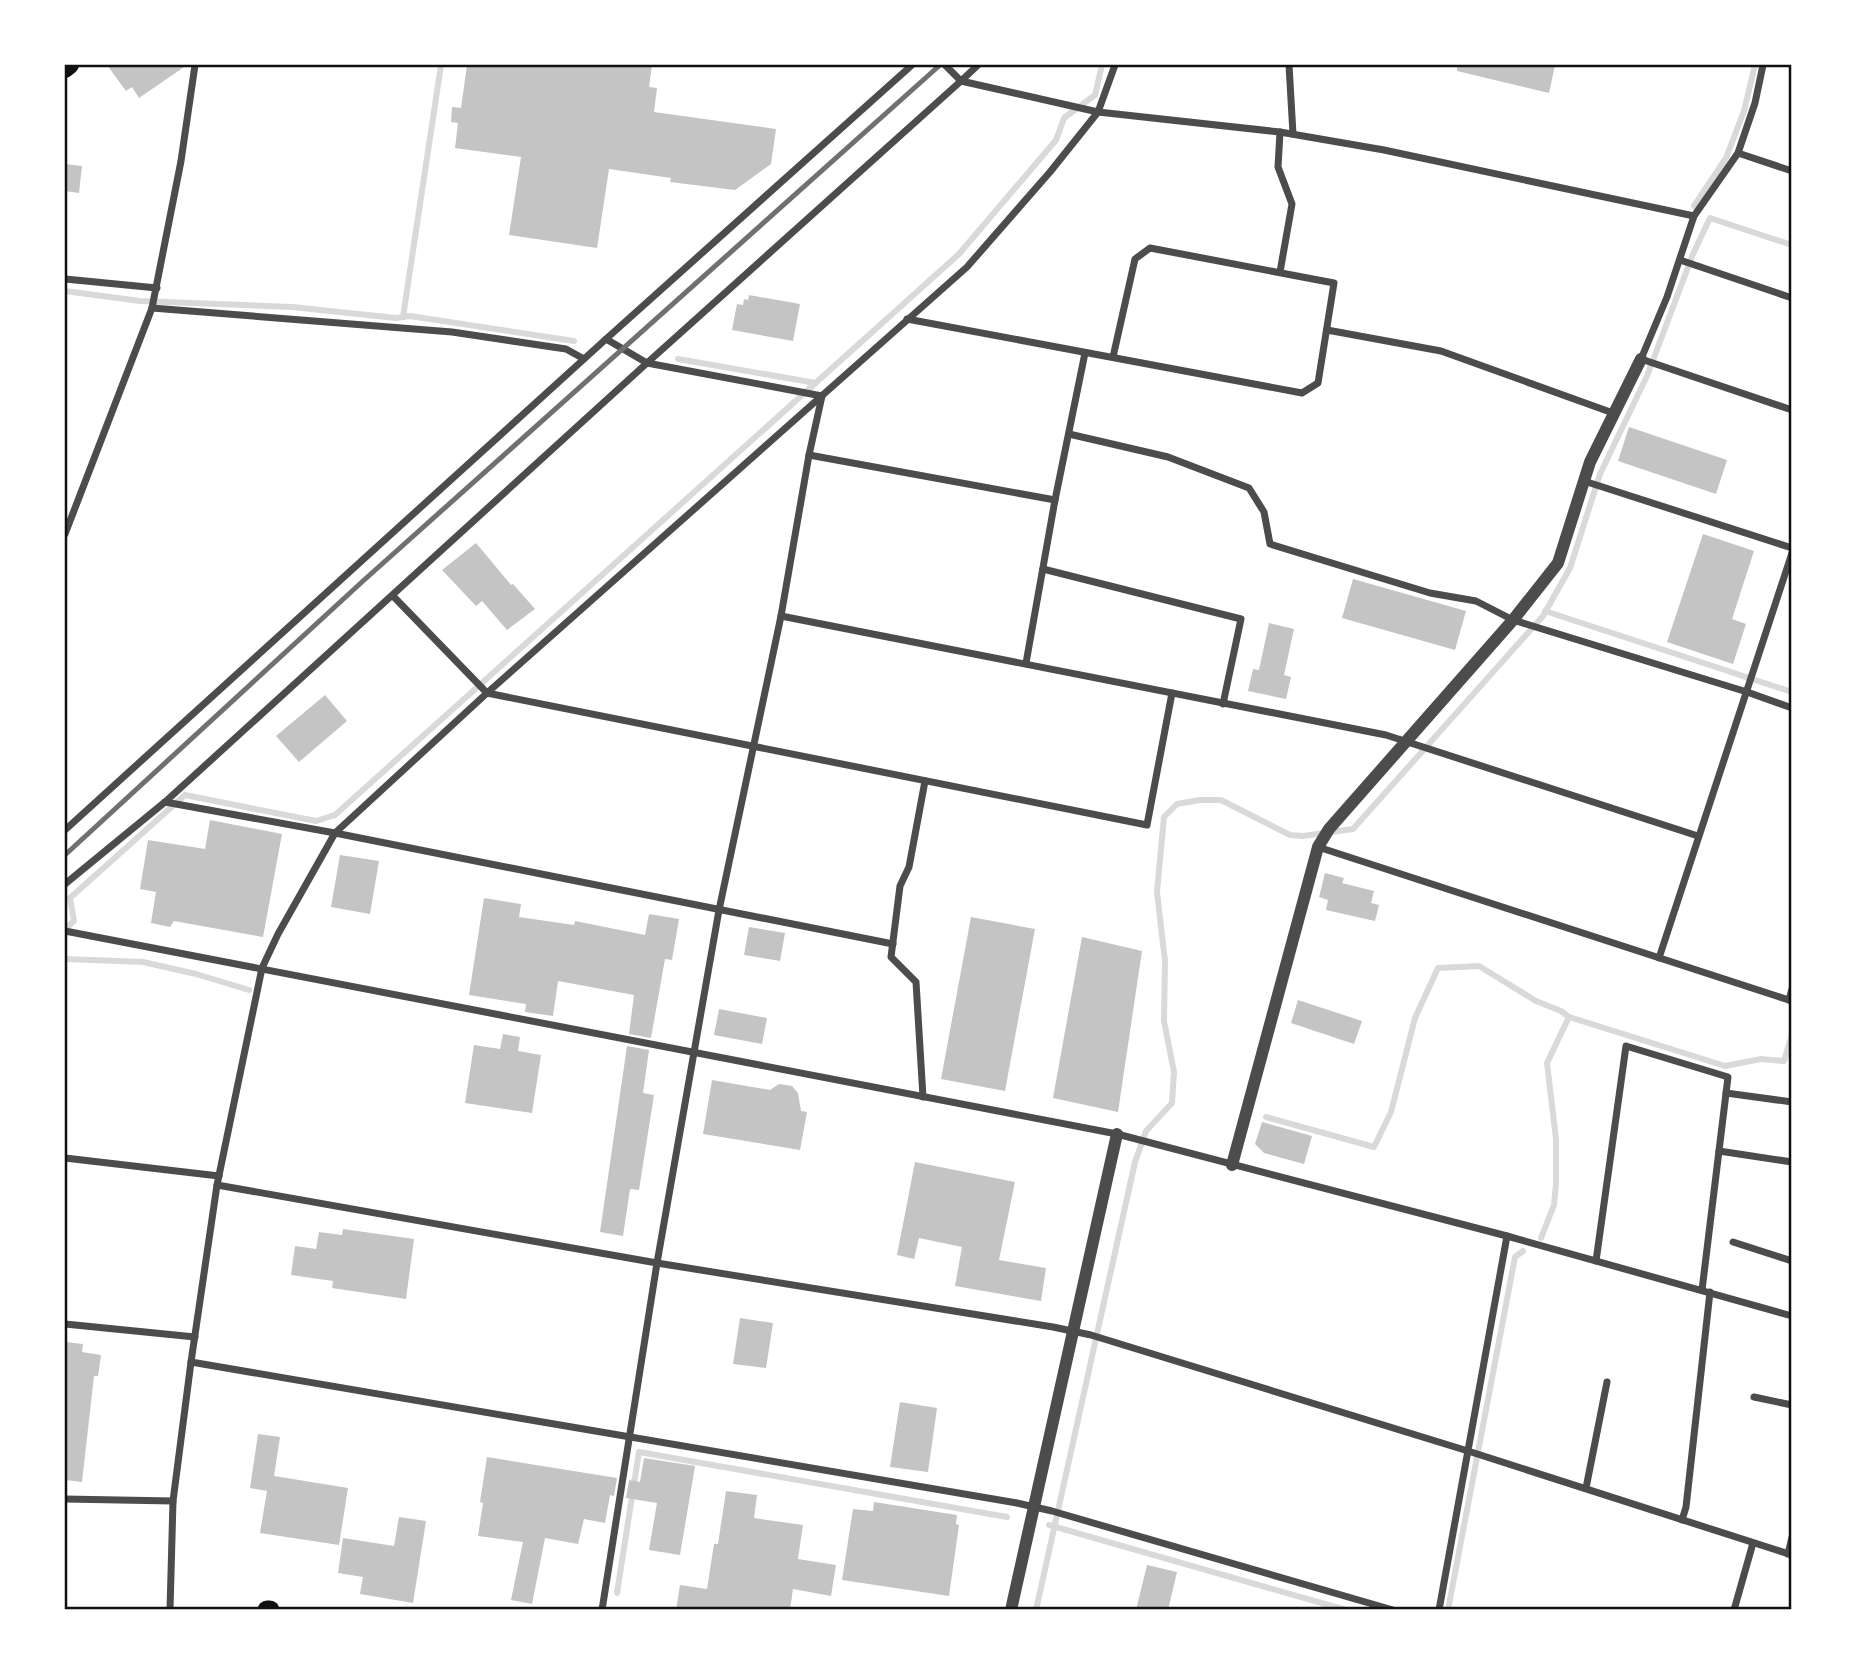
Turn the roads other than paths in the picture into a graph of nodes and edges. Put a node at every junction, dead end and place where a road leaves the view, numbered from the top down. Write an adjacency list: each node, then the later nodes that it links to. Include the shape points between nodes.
1 (70, 65): 9 (main road)
2 (195, 65): 20 (street)
3 (912, 65): 25 (street)
4 (945, 65): 10 (street)
5 (978, 65): 10 (street)
6 (1115, 65): 11 (street)
7 (1289, 65): 13 (street)
8 (1763, 65): 14 (street)
9 (65, 69)
10 (961, 81): 11 (street); 30 (street)
11 (1098, 111): 12 (street); 23 (street, via 967,267)
12 (1280, 132): 13 (street); 18 (street, via 1278,167 1292,204)
13 (1293, 134): 16 (street)
14 (1738, 153): 15 (street); 16 (street)
15 (1792, 171)
16 (1694, 216): 17 (street)
17 (1686, 262): 21 (street); 29 (street, via 1667,296)
18 (1280, 272): 24 (street, via 1334,283); 27 (street, via 1150,248 1135,259)
19 (65, 279): 20 (street)
20 (157, 291): 22 (street)
21 (1792, 298)
22 (153, 306): 28 (street, via 452,332 566,349); 38 (street)
23 (907, 319): 26 (street); 31 (street)
24 (1327, 330): 27 (street, via 1318,383 1302,393); 33 (street, via 1441,351)
25 (606, 339): 28 (street); 30 (street)
26 (1085, 353): 27 (street); 34 (street)
27 (1113, 357)
28 (584, 359): 55 (street)
29 (1648, 362): 32 (street); 33 (street)
30 (647, 363): 31 (street); 42 (street)
31 (822, 396): 35 (street); 46 (street)
32 (1792, 410)
33 (1613, 413): 36 (street, via 1590,462)
34 (1069, 434): 37 (street); 44 (street, via 1168,457 1249,488 1264,512 1270,544 1430,593 1476,601)
35 (809, 455): 37 (street); 43 (street)
36 (1588, 482): 39 (street); 44 (street, via 1558,563)
37 (1055, 500): 41 (street)
38 (65, 534)
39 (1792, 548)
40 (1792, 554): 47 (street)
41 (1043, 569): 45 (street); 49 (street, via 1241,619)
42 (393, 596): 46 (street); 54 (street)
43 (781, 616): 45 (street); 52 (street)
44 (1513, 620): 47 (street); 51 (street)
45 (1026, 663): 48 (street)
46 (481, 687): 52 (street); 56 (street)
47 (1747, 692): 50 (street); 57 (street)
48 (1172, 693): 49 (street); 53 (street, via 1147,825)
49 (1223, 704): 51 (street)
50 (1792, 708)
51 (1406, 740): 57 (street); 58 (street)
52 (753, 747): 53 (street); 60 (street)
53 (925, 781): 62 (street, via 909,867 900,886)
54 (172, 803): 56 (street); 59 (street)
55 (65, 830)
56 (335, 833): 60 (street); 64 (street)
57 (1698, 836): 63 (street)
58 (1323, 838): 63 (street); 75 (street)
59 (65, 884)
60 (719, 910): 62 (street); 67 (street)
61 (68, 931): 64 (street)
62 (893, 944): 69 (street, via 891,957 916,982)
63 (1659, 958): 66 (street)
64 (262, 968): 67 (street); 76 (street)
65 (1792, 989): 66 (street)
66 (1791, 1000)
67 (694, 1053): 69 (street); 82 (street)
68 (1726, 1093): 70 (street); 72 (street); 80 (street, via 1728,1077 1626,1046)
69 (923, 1097): 71 (street)
70 (1792, 1102)
71 (1117, 1134): 75 (street); 86 (street)
72 (1719, 1151): 74 (street); 83 (street)
73 (65, 1158): 76 (street)
74 (1792, 1162)
75 (1232, 1165): 78 (street)
76 (219, 1176): 77 (street)
77 (217, 1185): 82 (street); 87 (street)
78 (1507, 1236): 80 (street); 93 (street)
79 (1733, 1242): 81 (street)
80 (1596, 1261): 83 (street)
81 (1792, 1261)
82 (657, 1263): 86 (street); 92 (street)
83 (1706, 1291): 84 (street); 98 (street)
84 (1792, 1314)
85 (65, 1324): 87 (street)
86 (1073, 1331): 93 (street); 97 (street)
87 (195, 1337): 88 (street)
88 (191, 1362): 92 (street); 96 (street)
89 (1607, 1382): 94 (street)
90 (1754, 1397): 91 (street)
91 (1792, 1405)
92 (629, 1437): 97 (street); 103 (street)
93 (1475, 1453): 94 (street); 106 (street)
94 (1586, 1488): 98 (street)
95 (65, 1499): 96 (street)
96 (173, 1501): 102 (street)
97 (1035, 1507): 104 (street); 105 (street)
98 (1682, 1520): 100 (street)
99 (1792, 1537): 101 (street)
100 (1753, 1543): 101 (street); 107 (street)
101 (1790, 1554)
102 (170, 1610)
103 (602, 1610)
104 (1011, 1610)
105 (1393, 1610)
106 (1439, 1610)
107 (1734, 1610)

